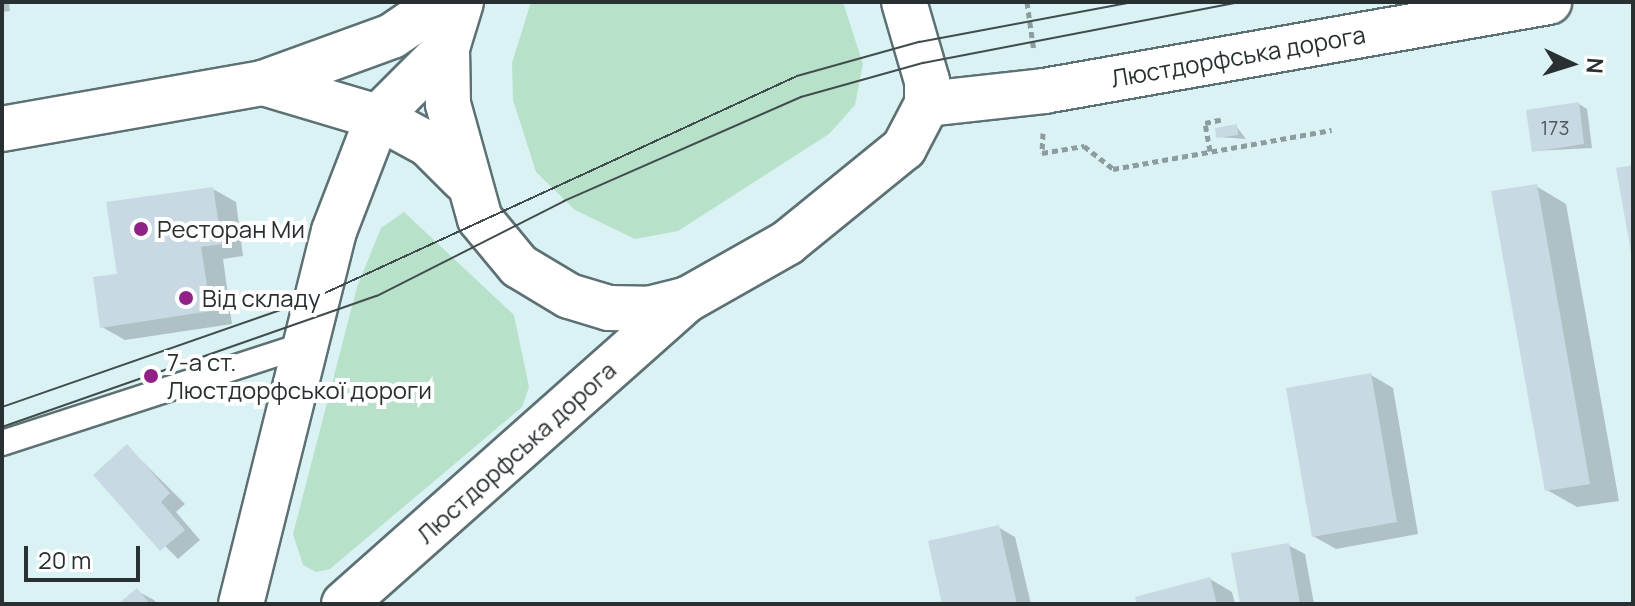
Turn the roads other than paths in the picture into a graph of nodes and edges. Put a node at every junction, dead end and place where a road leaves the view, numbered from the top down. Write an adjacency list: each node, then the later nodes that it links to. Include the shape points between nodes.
1 (442, 2): 6 (main road, via 392,36)
2 (461, 2): 5 (main road)
3 (904, 2): 7 (main road, via 919,42)
4 (1549, 2): 7 (main road, Люстдорфська дорога, via 1044,91)
5 (447, 48): 8 (main road); 10 (main road)
6 (263, 83): 8 (main road); 9 (main road)
7 (927, 104): 11 (main road, via 904,148 879,174 787,243)
8 (378, 117): 10 (main road, via 428,144); 12 (main road, via 334,231)
9 (2, 129)
10 (464, 180): 11 (main road, via 492,237 519,266 569,296 635,309)
11 (688, 299): 15 (main road, Люстдорфська дорога)
12 (303, 345): 13 (lane); 14 (main road)
13 (2, 443)
14 (241, 604)
15 (344, 604)

